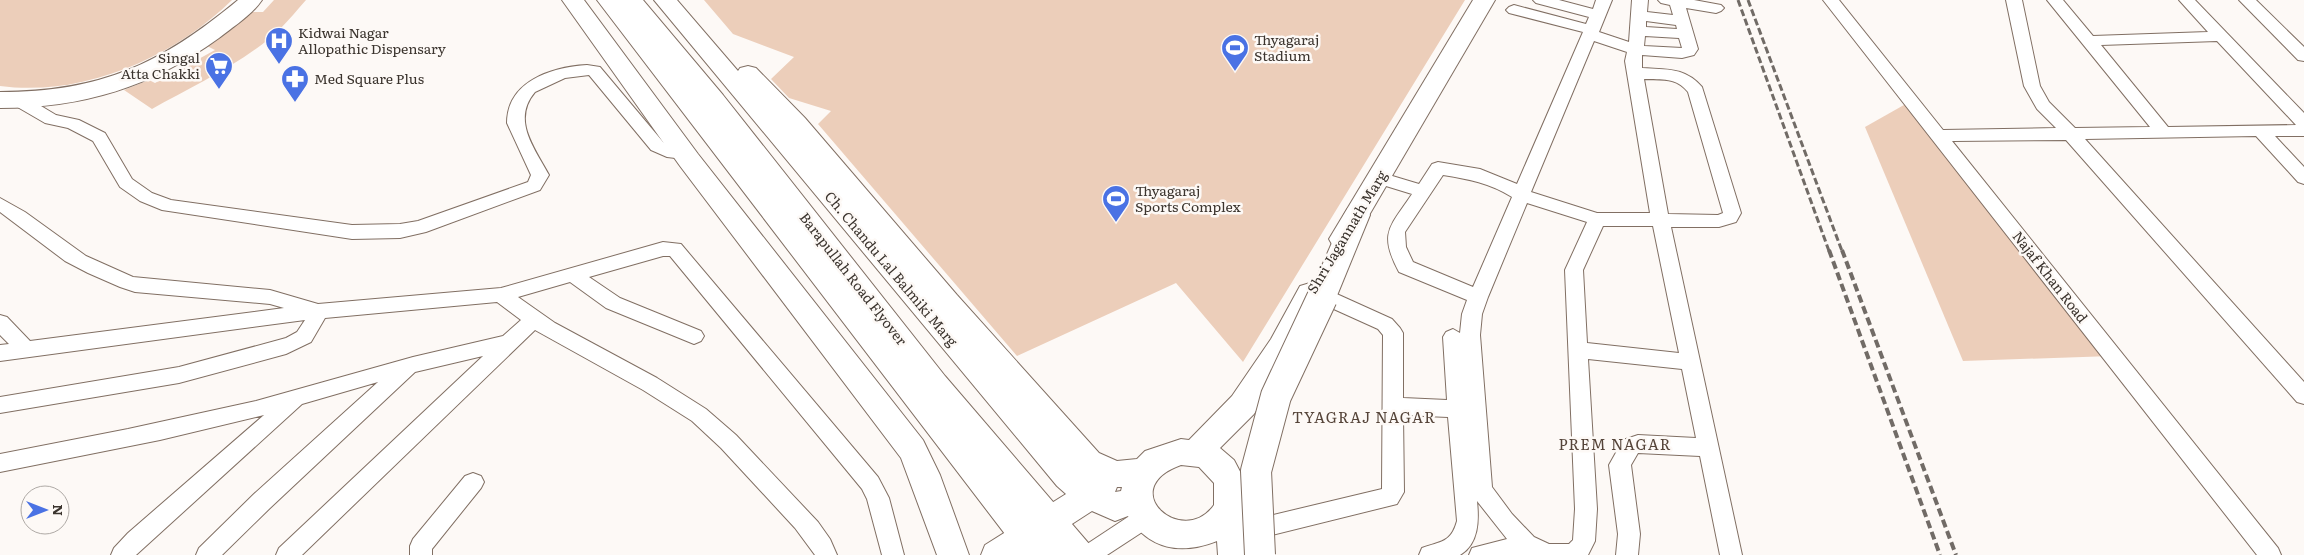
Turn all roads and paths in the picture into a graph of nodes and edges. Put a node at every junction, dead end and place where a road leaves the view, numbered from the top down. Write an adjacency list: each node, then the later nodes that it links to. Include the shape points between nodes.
1 (251, 0): 28 (main road, via 209,36 153,69 127,80 80,96)
2 (573, 0): 36 (main road)
3 (608, 0): 82 (main road, Barapullah Road Flyover)
4 (631, 0): 83 (main road, Barapullah Road Flyover, via 935,384)
5 (664, 0): 30 (main road, Ch. Chandu Lal Balmiki Marg)
6 (684, 0): 30 (main road, Ch. Chandu Lal Balmiki Marg)
7 (1484, 0): 37 (main road, Shri Jagannath Marg)
8 (1541, 0): 18 (street)
9 (1831, 0): 35 (street, Najaf Khan Road)
10 (2014, 0): 34 (street, via 2032,86 2043,105)
11 (2055, 0): 24 (street)
12 (2187, 0): 21 (street)
13 (2247, 0): 22 (street)
14 (1671, 1): 16 (street); 19 (street)
15 (1639, 7): 19 (street); 20 (street)
16 (1716, 8)
17 (1515, 9): 18 (street)
18 (1596, 20): 25 (street); 40 (street)
19 (1684, 28): 20 (street); 25 (street, via 1688,52)
20 (1637, 31): 25 (street)
21 (2221, 36): 24 (street); 29 (street)
22 (2283, 36): 23 (street); 26 (street)
23 (2304, 36)
24 (2089, 41): 33 (street)
25 (1636, 50): 27 (street, via 1633,61)
26 (2304, 56)
27 (1635, 73): 43 (street); 43 (street, via 1677,76 1696,91 1732,212 1730,217 1719,221)
28 (10, 100): 36 (street, via 99,137 126,183 155,201 168,206 352,232 400,231 420,227 534,186 540,175 515,124 518,109 530,87 577,70 594,71 658,146)
29 (2304, 123)
30 (786, 128): 69 (main road, Ch. Chandu Lal Balmiki Marg, via 1068,477); 70 (main road, Ch. Chandu Lal Balmiki Marg, via 947,302 1088,462)
31 (2260, 130): 32 (street); 33 (street); 38 (street)
32 (2304, 130)
33 (2163, 132): 34 (street)
34 (2071, 134): 35 (street); 61 (street)
35 (1939, 136): 90 (street, Najaf Khan Road)
36 (684, 153): 80 (main road, via 912,449)
37 (1379, 178): 39 (street); 42 (main road, Shri Jagannath Marg)
38 (2304, 178)
39 (1423, 191): 40 (street, via 1438,168 1480,175); 48 (street, via 1396,232 1397,247 1406,267)
40 (1522, 195): 44 (street); 48 (street)
41 (0, 204): 49 (street, via 72,256 122,281 154,288 270,297)
42 (1357, 215): 47 (main road); 66 (main road, Shri Jagannath Marg, via 1258,383 1243,405)
43 (1660, 218): 44 (street); 58 (street)
44 (1597, 219): 56 (street, via 1574,270)
45 (573, 276): 46 (street); 52 (street, via 614,303); 79 (street, via 663,249 678,251 870,483 878,498)
46 (501, 295): 49 (street); 50 (street)
47 (1322, 297): 63 (street, via 1391,329 1394,340); 85 (main road, bridge, via 1276,396 1256,471)
48 (1478, 297): 73 (street, via 1472,314 1470,346 1481,489 1504,521)
49 (318, 311): 55 (street); 62 (street, via 305,338 286,346 179,375)
50 (533, 320): 54 (street); 78 (street, via 700,416 789,507 817,539)
51 (0, 322): 55 (street)
52 (694, 336)
53 (1453, 337): 64 (street)
54 (508, 343): 59 (street); 76 (street)
55 (25, 349): 57 (street)
56 (1577, 350): 58 (street); 73 (street, via 1586,508 1584,542 1572,554 1547,554)
57 (0, 353)
58 (1690, 362): 65 (street)
59 (410, 365): 60 (street); 75 (street)
60 (299, 396): 67 (street, via 172,428); 74 (street)
61 (2304, 396)
62 (0, 405)
63 (1394, 406): 64 (street); 71 (street, via 1394,486 1389,497)
64 (1458, 409): 86 (street, via 1468,521 1464,538 1455,548)
65 (1710, 448): 88 (street, via 1630,446 1620,465 1629,534); 89 (street)
66 (1196, 453): 70 (main road, via 1165,455 1152,462); 71 (main road, via 1210,458 1230,480)
67 (0, 463)
68 (473, 482): 77 (street, via 421,546)
69 (1081, 501): 70 (main road, Ch. Chandu Lal Balmiki Marg); 81 (main road)
70 (1147, 508): 71 (main road, via 1180,536 1211,529 1223,520); 72 (street)
71 (1232, 532)
72 (1119, 535): 84 (street)
73 (1534, 550): 87 (street)
74 (122, 555)
75 (207, 555)
76 (287, 555)
77 (421, 555)
78 (826, 555)
79 (893, 555)
80 (953, 555)
81 (997, 555)
82 (1041, 555)
83 (1078, 555)
84 (1089, 555)
85 (1260, 555)
86 (1430, 555)
87 (1480, 555)
88 (1627, 555)
89 (1731, 555)
90 (2270, 555)

